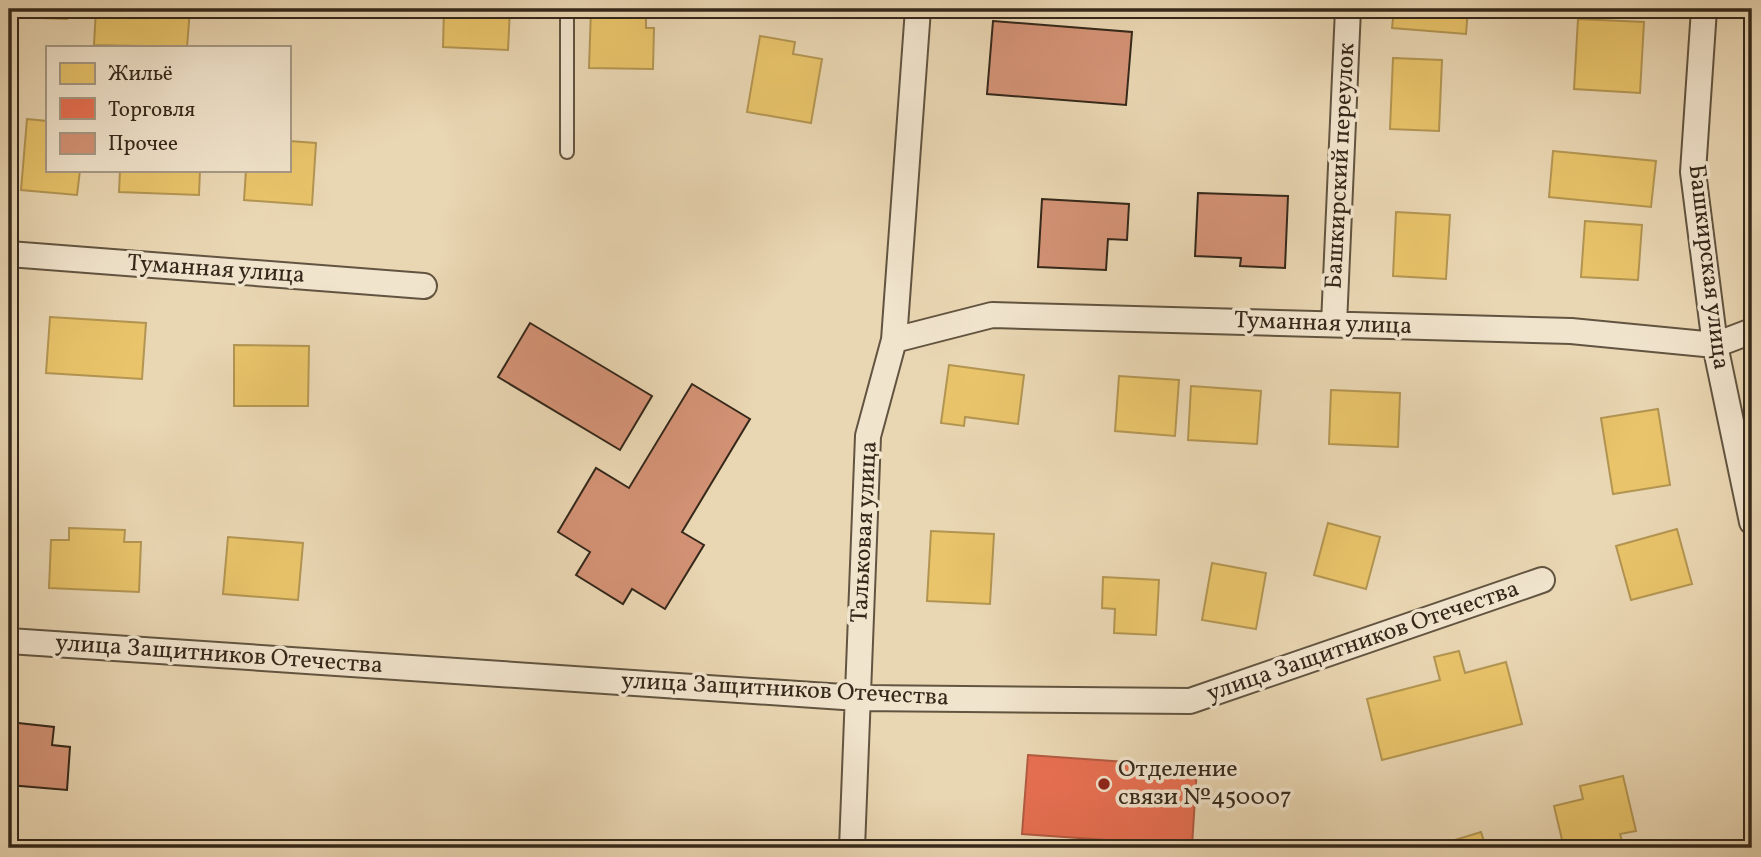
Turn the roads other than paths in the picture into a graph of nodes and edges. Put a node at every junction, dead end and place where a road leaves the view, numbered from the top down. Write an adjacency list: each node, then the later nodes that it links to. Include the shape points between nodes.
1 (567, 9): 5 (lane)
2 (918, 9): 10 (street, Тальковая улица)
3 (1348, 9): 8 (street, Башкирский переулок)
4 (1704, 9): 11 (street, Башкирская улица, via 1693,172)
5 (567, 152)
6 (9, 254): 7 (street, Туманная улица)
7 (424, 286)
8 (1334, 324): 10 (street, Туманная улица, via 992,315); 11 (street, Туманная улица, via 1571,331)
9 (1752, 331): 11 (street, Туманная улица)
10 (894, 340): 15 (street, Тальковая улица, via 868,436)
11 (1715, 345): 12 (street, Башкирская улица)
12 (1752, 522)
13 (1542, 580): 15 (street, улица Защитников Отечества, via 1190,701)
14 (9, 641): 15 (street, улица Защитников Отечества)
15 (858, 698): 16 (street, Тальковая улица)
16 (852, 848)

